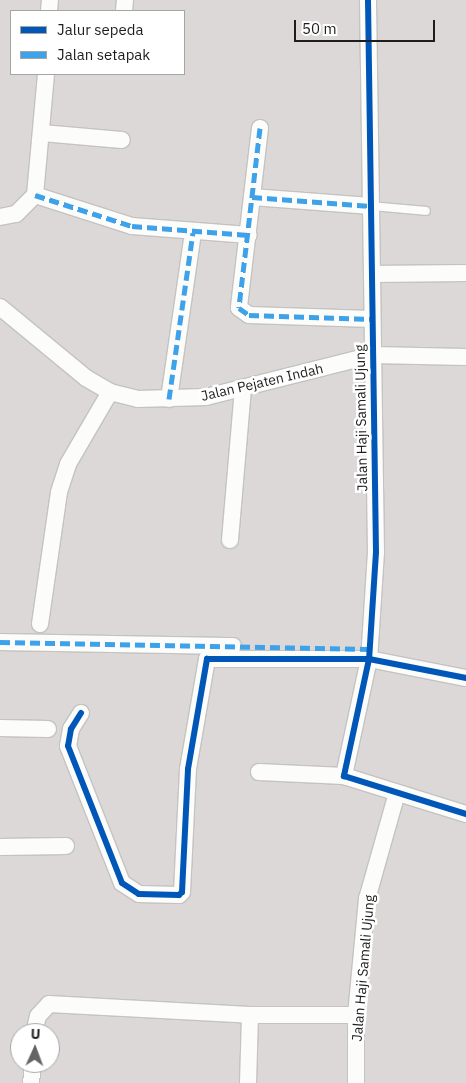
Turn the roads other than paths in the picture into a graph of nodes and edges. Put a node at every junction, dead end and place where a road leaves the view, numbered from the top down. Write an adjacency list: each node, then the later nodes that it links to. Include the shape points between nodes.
1 (368, 0): 8 (street, Jalan Haji Samali Ujung)
2 (46, 75): 4 (street)
3 (260, 128): 7 (street)
4 (42, 133): 5 (street); 6 (street)
5 (122, 140)
6 (35, 195): 10 (street, via 16,214); 11 (street, via 132,226)
7 (252, 197): 8 (street); 12 (street)
8 (371, 206): 9 (lane); 14 (street, Jalan Haji Samali Ujung)
9 (426, 211)
10 (0, 217)
11 (194, 233): 12 (street); 21 (street)
12 (249, 235): 16 (street, via 239,308 242,313)
13 (466, 273): 14 (street)
14 (372, 274): 16 (street, Jalan Haji Samali Ujung)
15 (0, 307): 20 (street, Jalan Pejaten Indah, via 86,378)
16 (372, 319): 17 (street, Jalan Haji Samali Ujung)
17 (373, 355): 18 (street, Jalan Pejaten Indah); 19 (street, Jalan Pejaten Indah); 25 (street, Jalan Haji Samali Ujung, via 376,552)
18 (466, 357)
19 (243, 390): 21 (street, Jalan Pejaten Indah); 22 (street)
20 (110, 392): 21 (street, Jalan Pejaten Indah, via 138,399); 23 (street, via 68,464 59,492)
21 (170, 400)
22 (230, 540)
23 (40, 624)
24 (0, 642): 25 (street)
25 (369, 654): 26 (street); 27 (street, via 207,658 188,770 182,892 179,895 139,894 122,884 68,746 71,729); 31 (street, Jalan Haji Samali Ujung)
26 (466, 678)
27 (81, 713)
28 (0, 728): 29 (street)
29 (48, 729)
30 (259, 772): 31 (street)
31 (344, 776): 32 (street)
32 (397, 793): 33 (street); 36 (street, Jalan Haji Samali Ujung, via 367,899)
33 (466, 814)
34 (66, 846): 35 (street)
35 (0, 847)
36 (356, 1014): 37 (street); 40 (street, Jalan Haji Samali Ujung)
37 (250, 1015): 38 (street, via 49,1004 38,1016); 39 (street)
38 (36, 1023)
39 (248, 1083)
40 (356, 1083)

